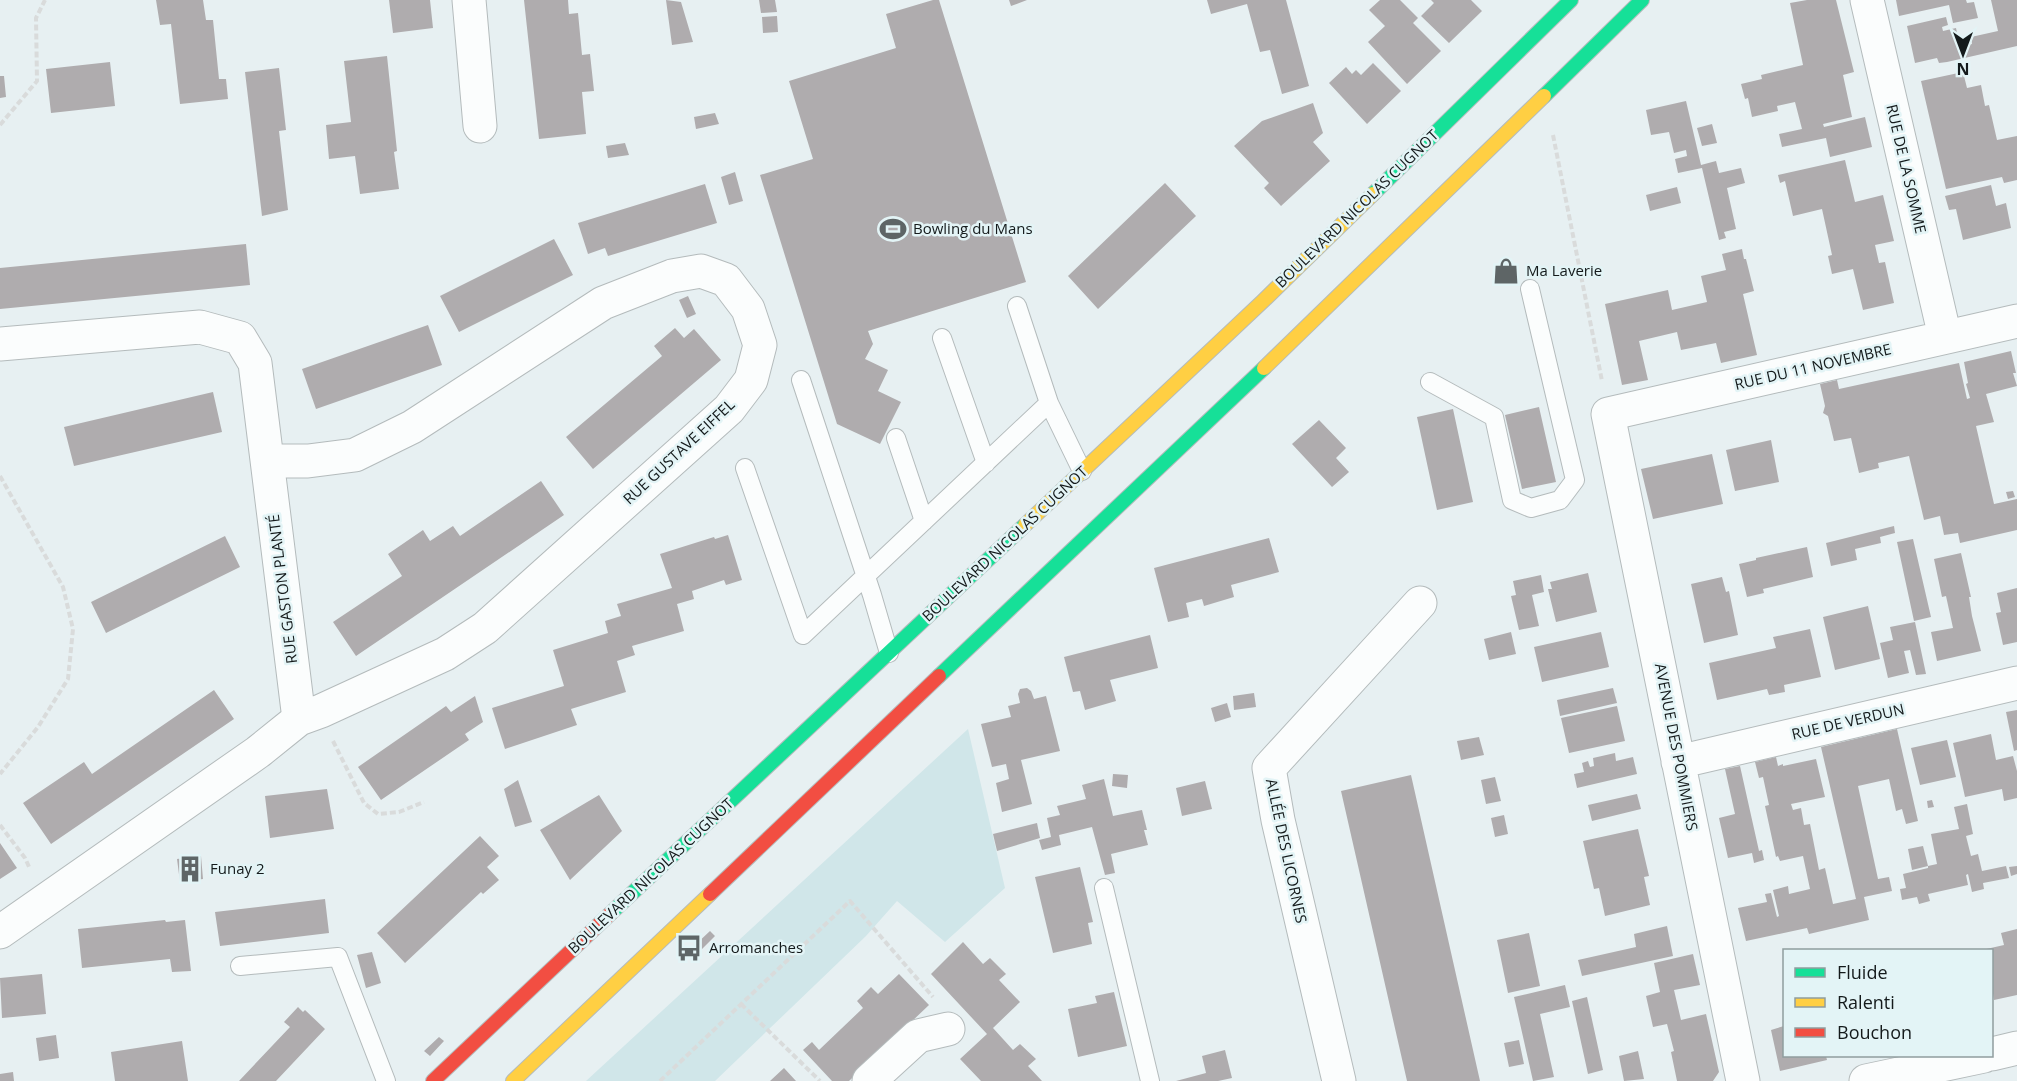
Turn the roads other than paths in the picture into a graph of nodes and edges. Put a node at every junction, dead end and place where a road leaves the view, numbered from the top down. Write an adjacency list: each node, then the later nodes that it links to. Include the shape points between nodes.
1 (469, 0): 5 (street)
2 (1571, 0): 20 (main road, BOULEVARD NICOLAS CUGNOT, via 1262,302)
3 (1642, 0): 37 (main road, via 1290,343)
4 (1867, 0): 10 (street, RUE DE LA SOMME)
5 (480, 126)
6 (1530, 290): 13 (lane, via 1575,480 1560,500 1531,508 1512,500 1494,417)
7 (1017, 306): 14 (lane)
8 (2017, 321): 10 (street, RUE DU 11 NOVEMBRE)
9 (942, 338): 18 (lane)
10 (1945, 338): 15 (street, RUE DU 11 NOVEMBRE)
11 (0, 344): 17 (street, RUE GASTON PLANTÉ, via 200,327 240,338 255,363)
12 (801, 380): 22 (lane)
13 (1430, 382)
14 (1049, 403): 18 (lane); 20 (lane)
15 (1608, 414): 27 (street, AVENUE DES POMMIERS)
16 (896, 438): 21 (lane)
17 (268, 460): 26 (street, RUE GASTON PLANTÉ); 26 (street, RUE GUSTAVE EIFFEL, via 355,455 412,427 603,303 672,276 701,271 726,280 748,309 760,345 752,380 729,409 485,628 445,654)
18 (986, 463): 21 (lane)
19 (745, 468): 22 (lane, via 803,635)
20 (1082, 471): 24 (main road, BOULEVARD NICOLAS CUGNOT)
21 (924, 521): 22 (lane)
22 (865, 577): 24 (lane)
23 (1419, 603): 40 (street, ALLÉE DES LICORNES, via 1269,768)
24 (889, 653): 36 (main road, BOULEVARD NICOLAS CUGNOT)
25 (2017, 683): 27 (street, RUE DE VERDUN)
26 (310, 715): 29 (street)
27 (1678, 762): 41 (street, AVENUE DES POMMIERS)
28 (1104, 888): 39 (lane)
29 (0, 932)
30 (240, 966): 35 (lane, via 338,957)
31 (948, 1029): 38 (street, via 918,1036)
32 (2017, 1048): 33 (street)
33 (1993, 1054)
34 (1979, 1057): 42 (street)
35 (386, 1081)
36 (433, 1081)
37 (513, 1081)
38 (869, 1081)
39 (1150, 1081)
40 (1338, 1081)
41 (1743, 1081)
42 (1866, 1081)

